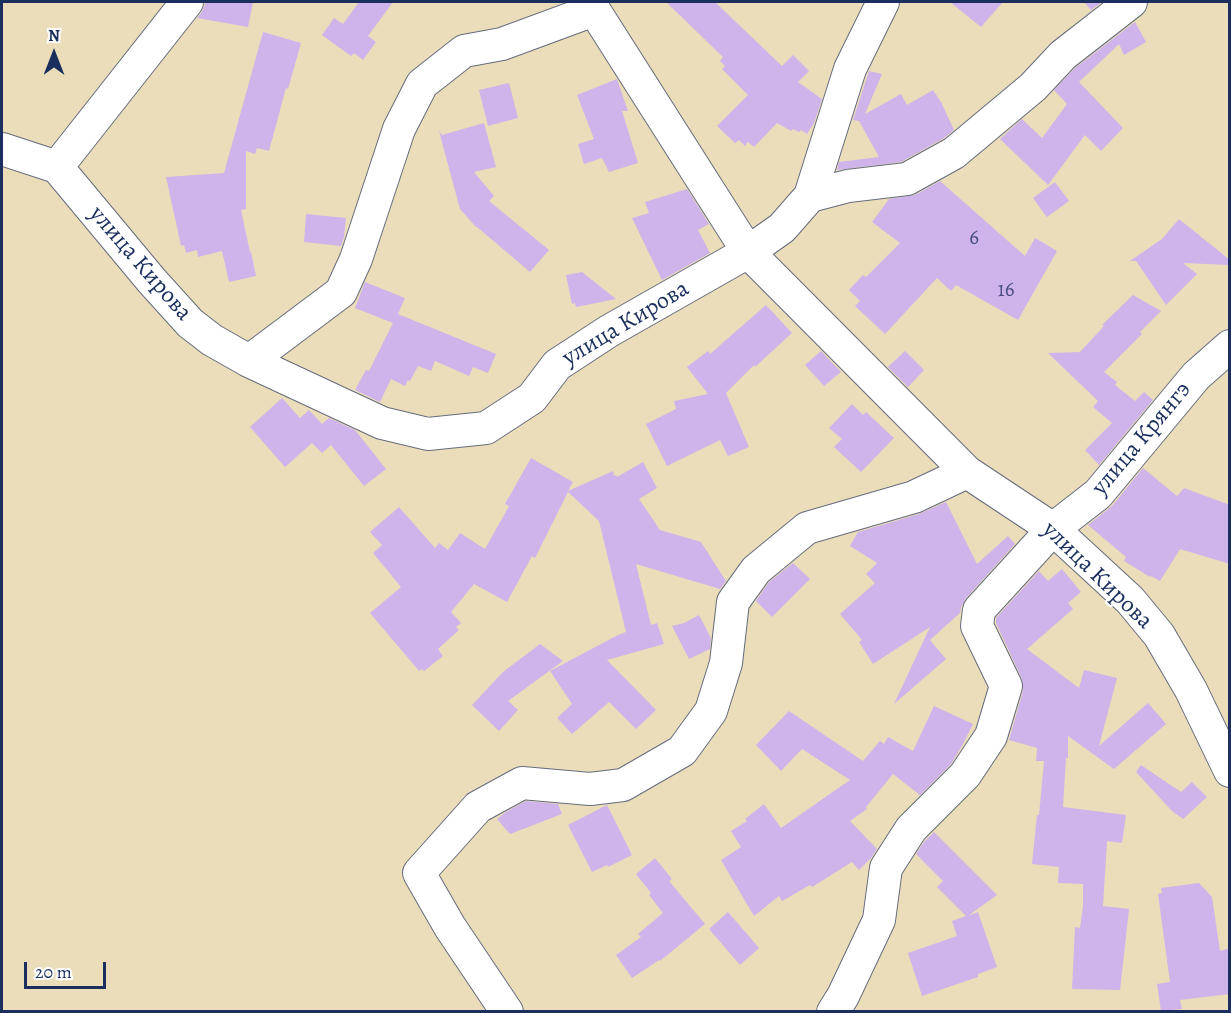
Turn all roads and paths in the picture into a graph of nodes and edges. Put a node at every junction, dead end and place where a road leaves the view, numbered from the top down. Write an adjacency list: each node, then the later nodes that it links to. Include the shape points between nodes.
1 (187, 2): 6 (street)
2 (883, 2): 7 (street, via 850,69)
3 (1131, 2): 7 (street, via 1063,55 1034,87 954,153 907,179)
4 (592, 6): 8 (street); 10 (street, via 502,44 464,51 422,84 399,129 356,259 340,292)
5 (2, 149): 6 (street)
6 (57, 167): 10 (street, улица Кирова, via 190,323)
7 (810, 195): 8 (street, via 782,228)
8 (748, 252): 10 (street, улица Кирова, via 557,365 532,398 486,428 428,434 382,423); 11 (street, улица Кирова)
9 (1230, 346): 12 (street, улица Крянгэ, via 1196,376 1098,494)
10 (249, 361)
11 (967, 472): 12 (street, улица Кирова); 14 (street, via 914,497 807,528 756,570 733,602 726,663 711,711 682,751 623,785 590,789 522,783 478,807 419,873)
12 (1053, 529): 13 (street, улица Кирова, via 1130,600 1159,635); 15 (street, улица Крянгэ, via 979,610 977,626 1006,686 991,736 965,775 911,829 886,868 879,920)
13 (1230, 771)
14 (507, 1011)
15 (833, 1011)

